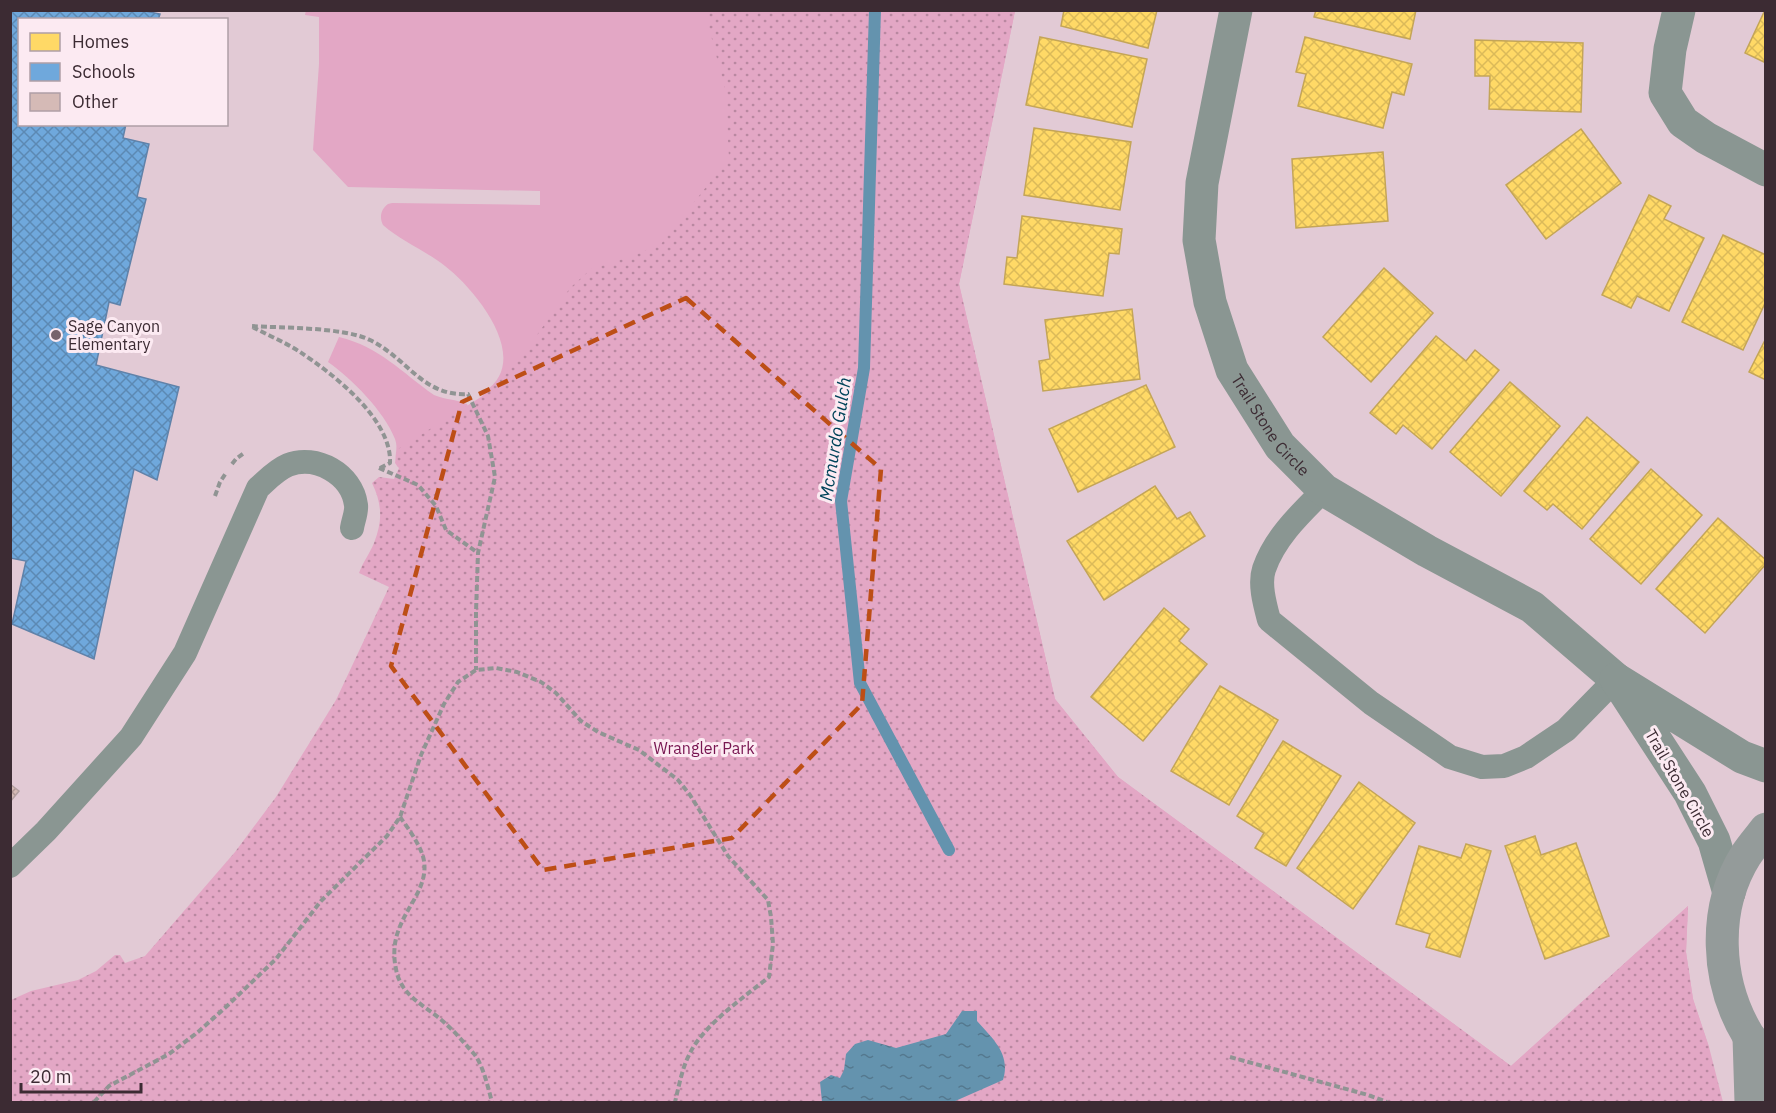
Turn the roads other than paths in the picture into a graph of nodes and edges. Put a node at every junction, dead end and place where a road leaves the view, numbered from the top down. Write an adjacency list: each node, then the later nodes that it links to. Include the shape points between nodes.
1 (1236, 10): 4 (street, Trail Stone Circle, via 1202,183 1198,240 1210,302 1232,370 1280,446)
2 (1679, 10): 3 (street, via 1665,93 1683,122)
3 (1766, 170)
4 (1324, 490): 6 (street, Trail Stone Circle, via 1426,551 1532,607); 6 (lane, via 1281,536 1263,570 1263,599 1269,620 1371,703 1450,757 1482,767 1504,766 1526,757 1566,730)
5 (352, 528): 9 (lane, via 356,506 350,487 337,474 320,463 302,461 271,475 258,488 186,653 131,737)
6 (1616, 679): 7 (street, Trail Stone Circle, via 1742,757); 10 (street, Trail Stone Circle, via 1690,793 1714,841)
7 (1766, 766)
8 (1766, 829): 10 (street, via 1745,856)
9 (10, 866)
10 (1729, 893): 11 (street, via 1722,942 1724,968 1738,1015)
11 (1757, 1046): 12 (street)
12 (1751, 1102)

